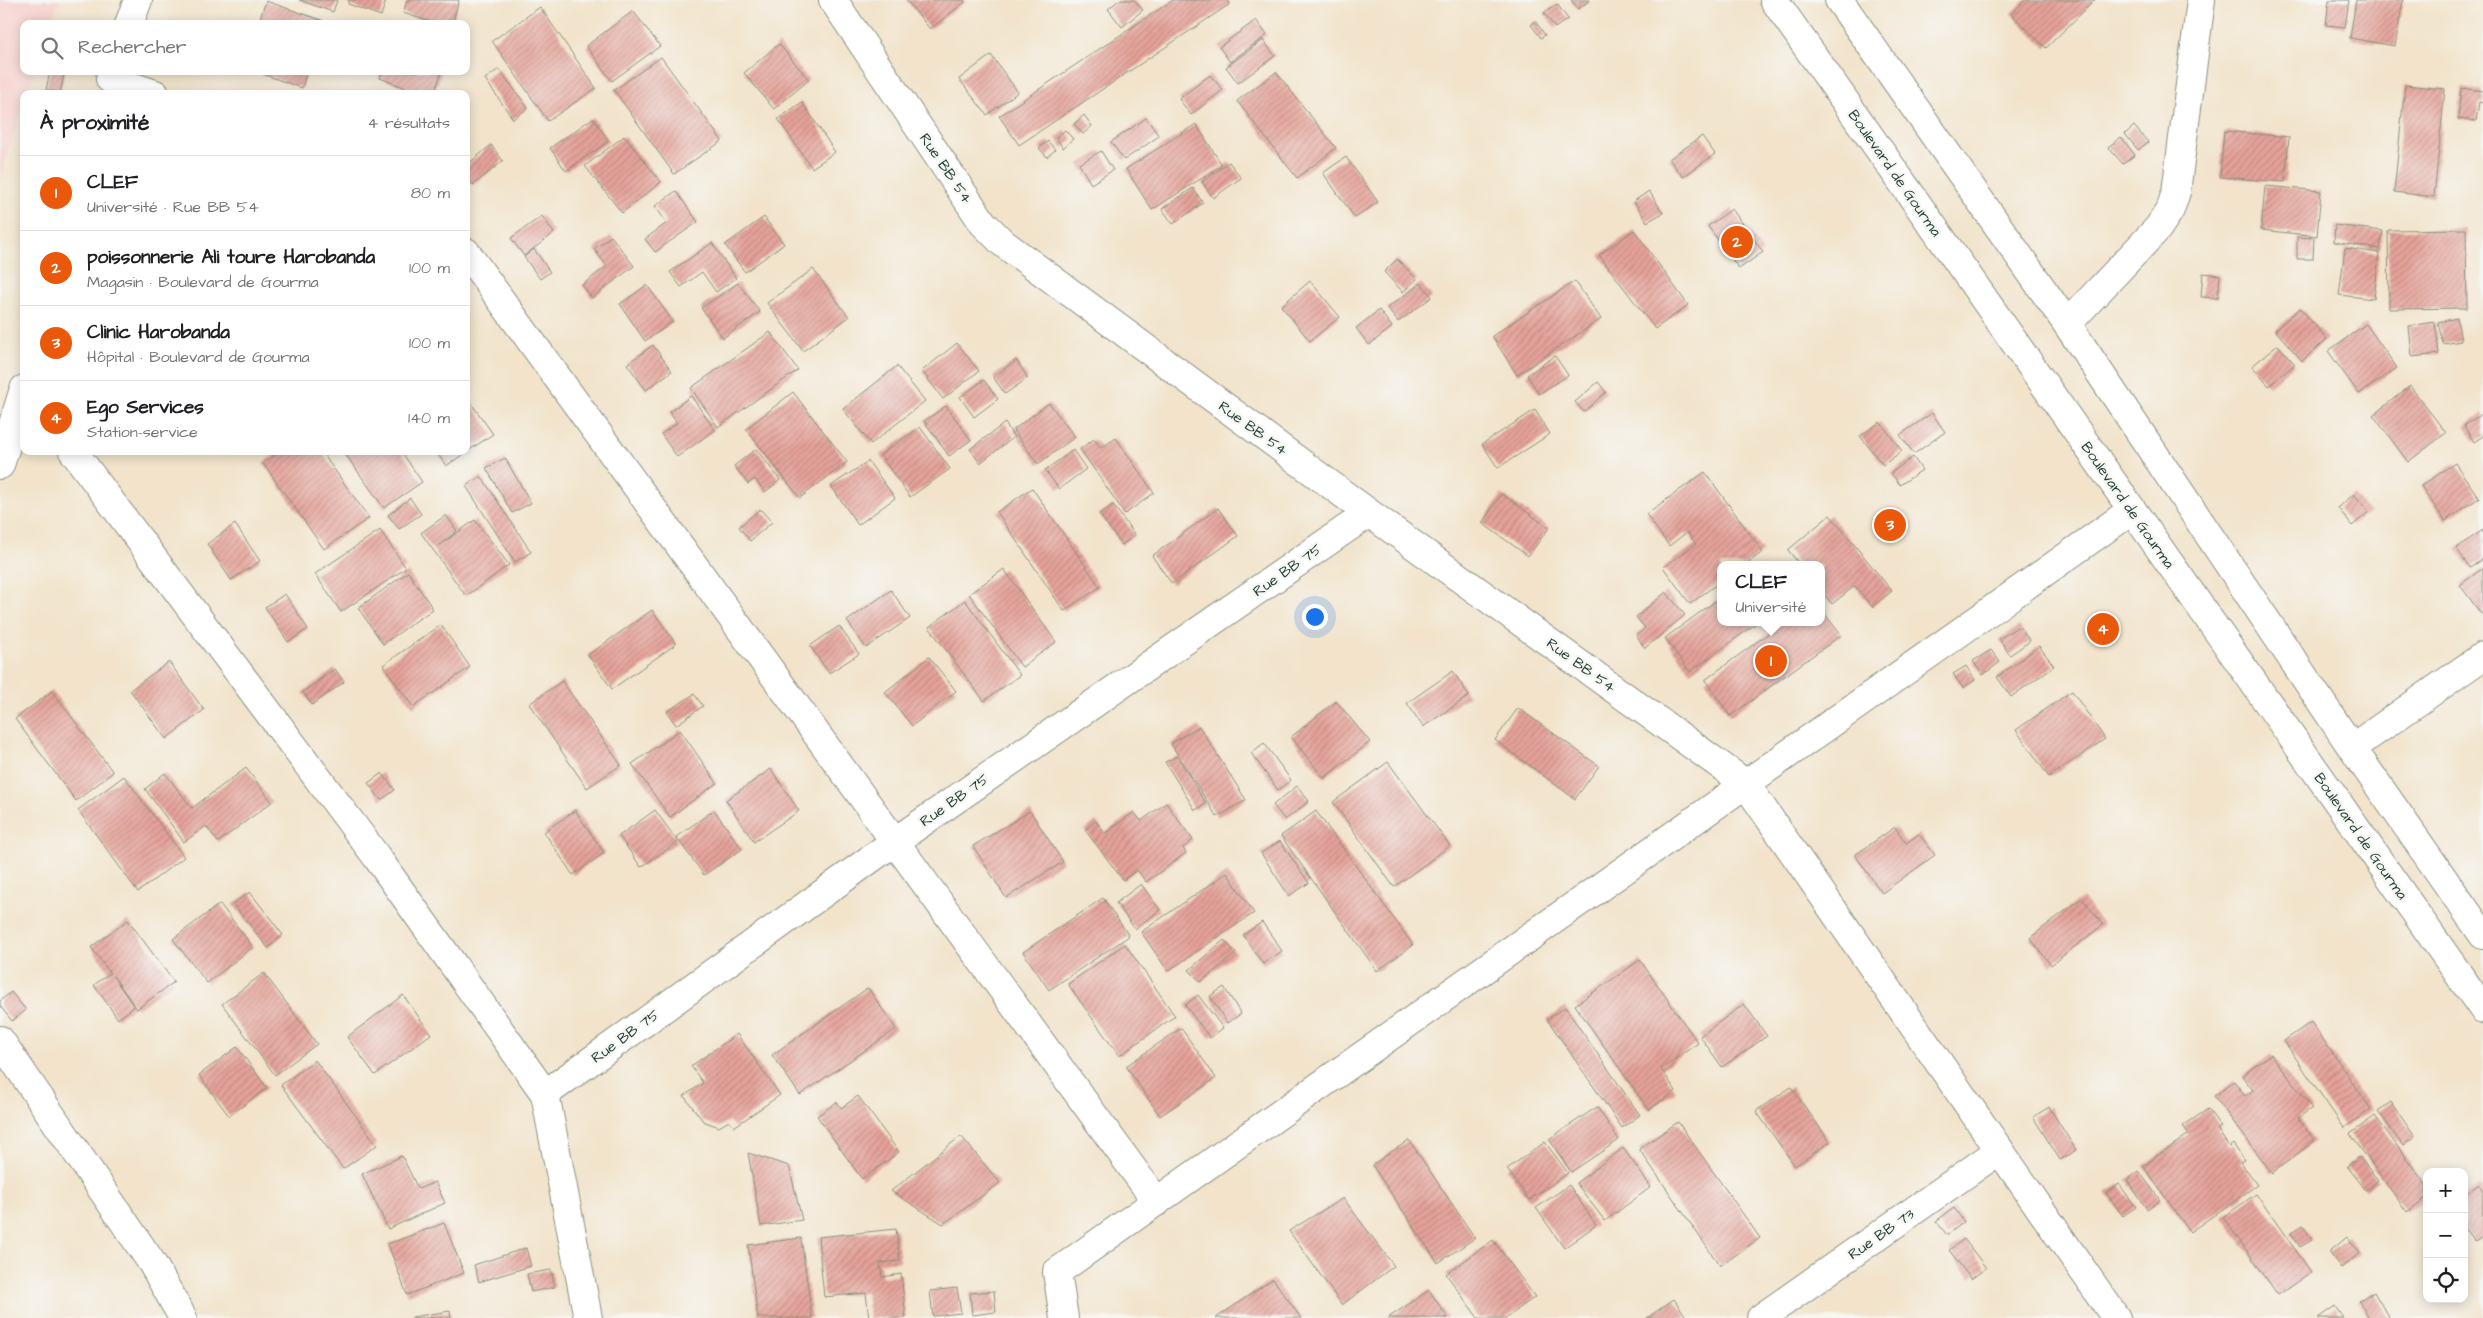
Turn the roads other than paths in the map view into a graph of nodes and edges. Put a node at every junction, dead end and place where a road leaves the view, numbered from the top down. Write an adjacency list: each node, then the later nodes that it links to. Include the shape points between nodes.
1 (138, 0): 6 (main road)
2 (833, 0): 15 (main road, Rue BB 54, via 983,223 1002,242)
3 (1774, 0): 14 (main road, Boulevard de Gourma)
4 (1839, 0): 10 (main road)
5 (2201, 0): 10 (main road, via 2176,192 2170,210 2158,228)
6 (130, 20)
7 (110, 82): 8 (main road)
8 (140, 90)
9 (470, 258): 19 (main road)
10 (2067, 324): 17 (main road)
11 (20, 402): 13 (main road)
12 (76, 455): 23 (main road, via 376,856)
13 (0, 465)
14 (2131, 511): 18 (main road); 21 (main road, Boulevard de Gourma)
15 (1369, 513): 18 (main road, Rue BB 54); 19 (main road, Rue BB 75)
16 (2483, 656): 17 (main road)
17 (2352, 748): 20 (main road)
18 (1745, 783): 24 (main road, Rue BB 54); 25 (main road)
19 (894, 842): 23 (main road, Rue BB 75); 25 (main road)
20 (2483, 935)
21 (2483, 1009)
22 (0, 1040): 26 (main road, via 152,1263)
23 (544, 1094): 27 (main road)
24 (2000, 1150): 29 (main road, Rue BB 73); 30 (main road, Rue BB 54)
25 (1157, 1202): 28 (main road, via 1057,1272)
26 (183, 1318)
27 (588, 1318)
28 (1064, 1318)
29 (1761, 1318)
30 (2116, 1318)

